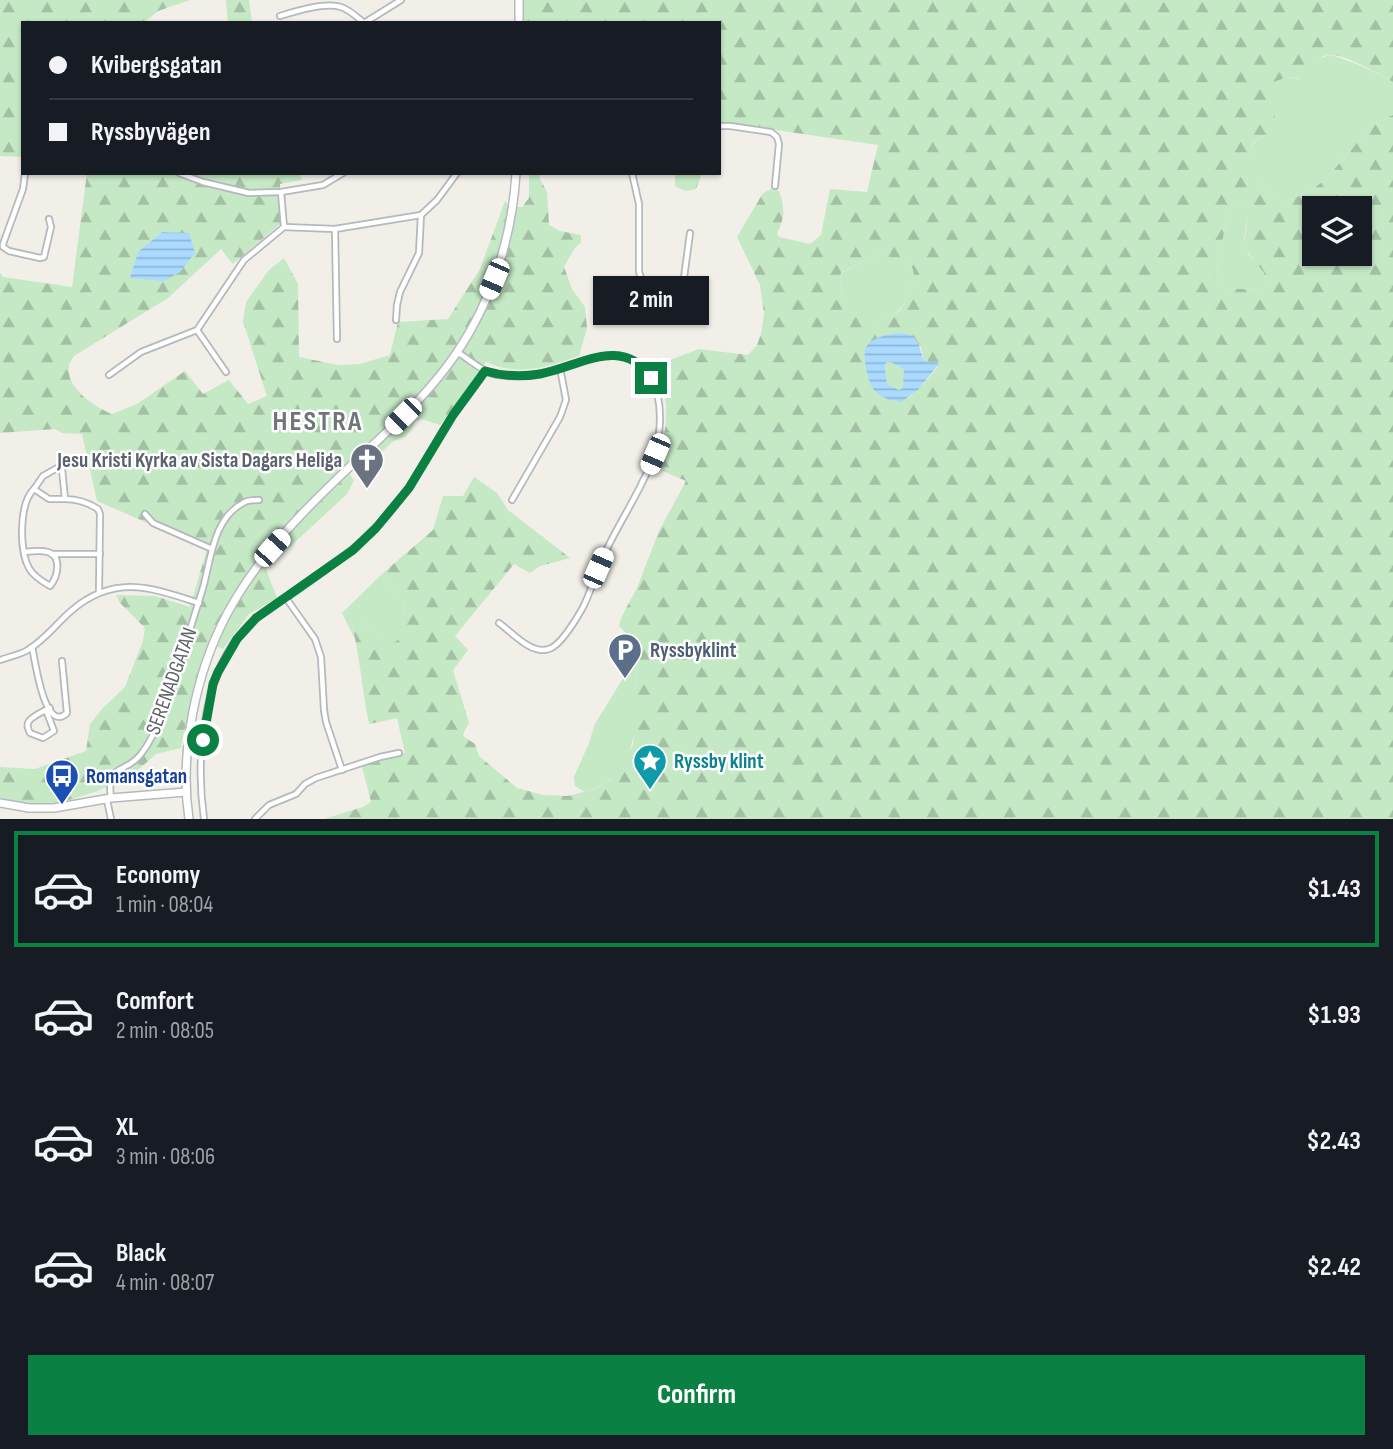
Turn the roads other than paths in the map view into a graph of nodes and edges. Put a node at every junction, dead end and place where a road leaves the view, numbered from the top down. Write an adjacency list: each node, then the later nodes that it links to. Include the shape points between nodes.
1 (401, 0): 5 (street)
2 (519, 0): 6 (main road)
3 (280, 16): 4 (street, via 335,6)
4 (362, 21)
5 (367, 21)
6 (519, 21)
7 (721, 125): 14 (street, via 771,132 777,137)
8 (25, 175): 17 (street, via 3,247 44,257)
9 (184, 175): 15 (street, via 249,193)
10 (340, 175): 15 (street, via 323,185)
11 (456, 175): 16 (street)
12 (516, 175): 24 (main road, via 502,255 480,311)
13 (632, 175): 20 (street, via 639,204 639,272 667,296 676,295 683,285)
14 (775, 186)
15 (281, 192): 18 (street)
16 (421, 215): 19 (street); 21 (street, via 419,253 400,292)
17 (49, 219)
18 (284, 227): 19 (street); 22 (street, via 244,260)
19 (335, 229): 23 (street)
20 (690, 233)
21 (396, 320)
22 (197, 330): 27 (street); 28 (street, via 141,352)
23 (337, 339)
24 (457, 352): 26 (street); 48 (main road, via 417,402 272,548 227,614 192,717)
25 (560, 368): 26 (street, via 525,376); 32 (street, via 566,400 560,417); 41 (street, via 621,355 645,368 659,403 655,454 604,554 587,600 555,647 532,648)
26 (485, 371): 39 (street, via 390,512 353,550)
27 (226, 372)
28 (109, 376)
29 (34, 489): 30 (street, via 49,499); 30 (street, via 43,476 59,467); 35 (street, via 22,519)
30 (65, 499): 37 (street, via 98,509)
31 (259, 500): 34 (street, SERENADGATAN, via 245,501 232,512)
32 (512, 500)
33 (145, 514): 34 (street, via 153,523)
34 (212, 549): 40 (street, SERENADGATAN)
35 (25, 552): 36 (street); 36 (street, via 28,567 50,586 57,565)
36 (52, 554): 37 (street)
37 (100, 554): 38 (street)
38 (99, 592): 40 (street, via 138,587); 42 (street)
39 (286, 598): 47 (street, via 315,639 321,657 326,722); 53 (street, via 245,628 218,672 203,740)
40 (198, 603): 49 (street, SERENADGATAN, via 170,694 149,742 140,756 113,775)
41 (499, 623)
42 (32, 648): 43 (street); 45 (street)
43 (0, 660)
44 (62, 661): 45 (street, via 67,713 58,718)
45 (48, 709): 45 (street, via 29,721 35,737 54,731)
46 (398, 753): 47 (street)
47 (342, 770): 54 (street, via 305,784 296,794 268,805)
48 (187, 792): 49 (main road); 52 (main road)
49 (109, 798): 50 (main road, via 46,808); 51 (street)
50 (0, 803)
51 (111, 819)
52 (189, 819)
53 (204, 819)
54 (255, 819)

